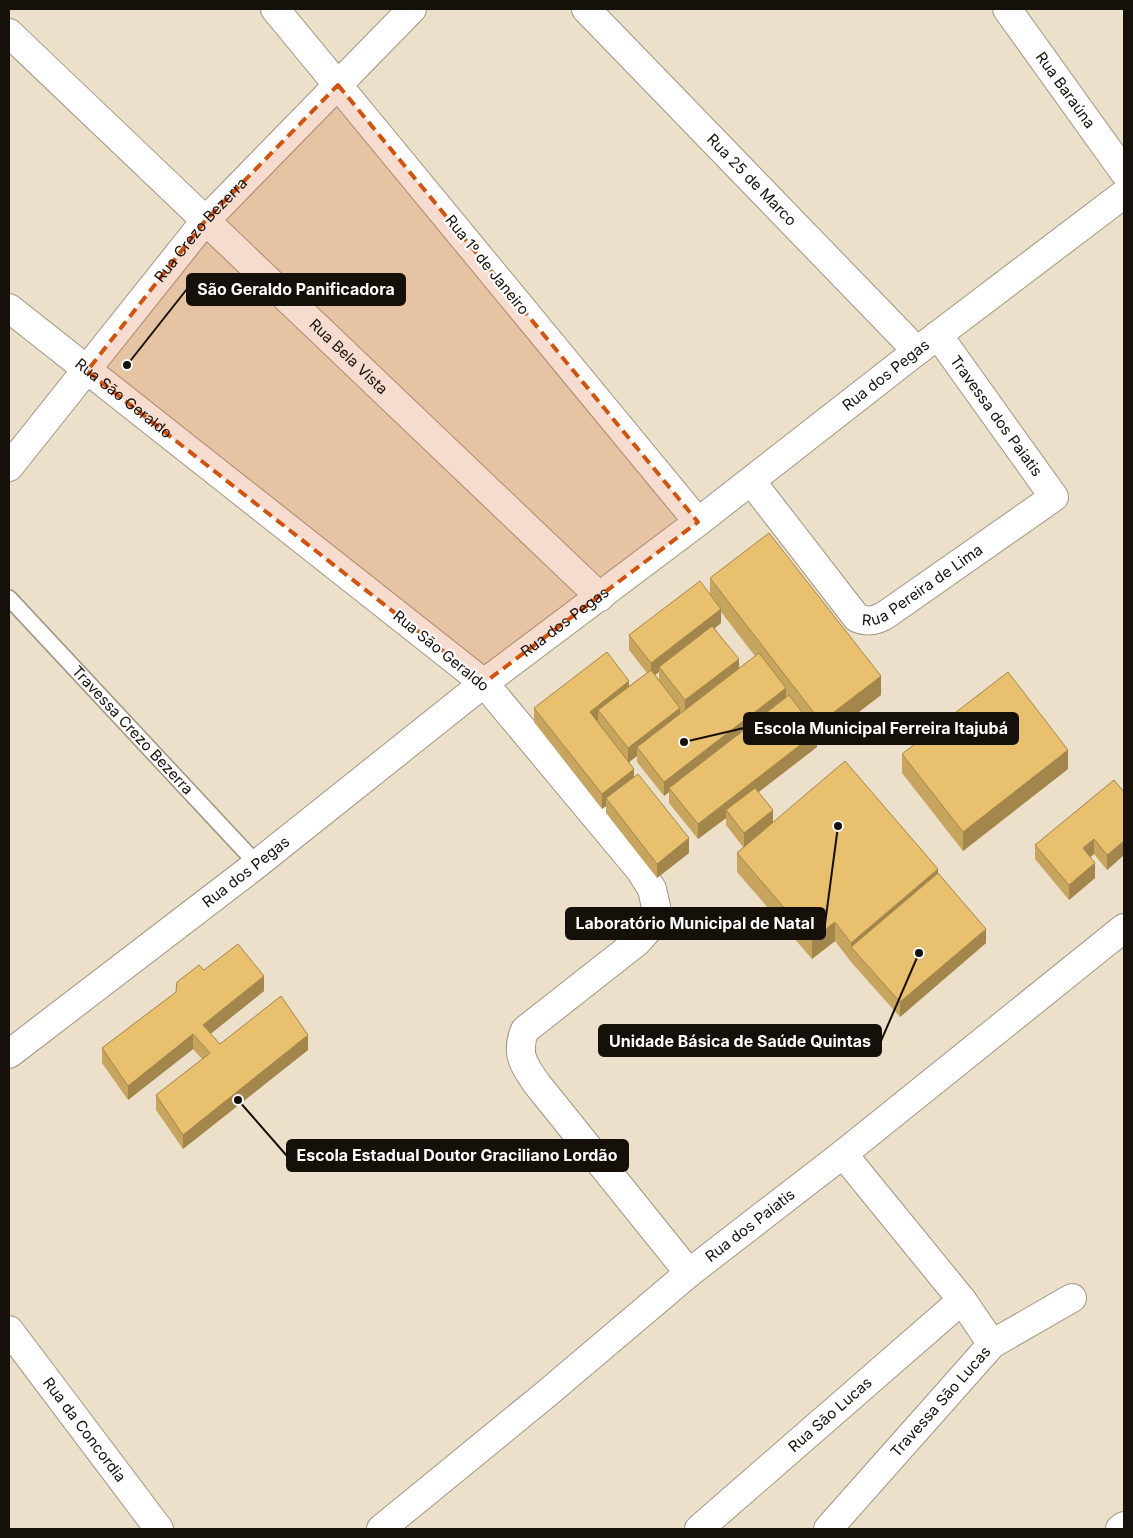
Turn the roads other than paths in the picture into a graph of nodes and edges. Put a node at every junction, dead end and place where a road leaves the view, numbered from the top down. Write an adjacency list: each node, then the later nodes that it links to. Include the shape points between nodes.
1 (275, 9): 6 (street, Rua 1º de Janeiro)
2 (412, 9): 6 (street, Rua Crezo Bezerra)
3 (586, 9): 11 (street, Rua 25 de Marco)
4 (1007, 9): 7 (street, Rua Baraúna)
5 (9, 33): 9 (street, Rua Bela Vista)
6 (338, 85): 9 (street, Rua Crezo Bezerra); 16 (street, Rua 1º de Janeiro)
7 (1124, 172)
8 (1124, 194): 11 (street, Rua dos Pegas)
9 (205, 222): 12 (street, Rua Crezo Bezerra); 17 (street, Rua Bela Vista)
10 (9, 308): 12 (street, Rua São Geraldo)
11 (928, 343): 14 (street, Rua dos Pegas); 15 (street, Travessa dos Paiatis)
12 (87, 371): 13 (street, Rua Crezo Bezerra); 19 (street, Rua São Geraldo)
13 (9, 467)
14 (751, 481): 15 (street, Rua Pereira de Lima, via 857,618 865,621 884,616); 16 (street, Rua dos Pegas)
15 (1054, 497)
16 (698, 522): 17 (street, Rua dos Pegas)
17 (600, 597): 19 (street, Rua dos Pegas)
18 (9, 598): 20 (lane, Travessa Crezo Bezerra)
19 (484, 684): 20 (street, Rua dos Pegas); 24 (street, Rua São Geraldo, via 640,870 652,889 656,906 653,924 637,942 524,1030 520,1052 524,1066 537,1084)
20 (256, 864): 22 (street, Rua dos Pegas)
21 (1124, 928): 23 (street, Rua dos Paiatis)
22 (9, 1054)
23 (843, 1154): 24 (street, Rua dos Paiatis); 26 (street)
24 (689, 1273): 31 (street, Rua dos Paiatis)
25 (1072, 1298): 28 (street, Travessa São Lucas)
26 (962, 1300): 28 (street); 32 (street, Rua São Lucas)
27 (9, 1330): 30 (street, Rua da Concordia)
28 (992, 1344): 33 (street, Travessa São Lucas)
29 (1124, 1526): 34 (street)
30 (159, 1529)
31 (381, 1529)
32 (699, 1529)
33 (828, 1529)
34 (1120, 1529)

